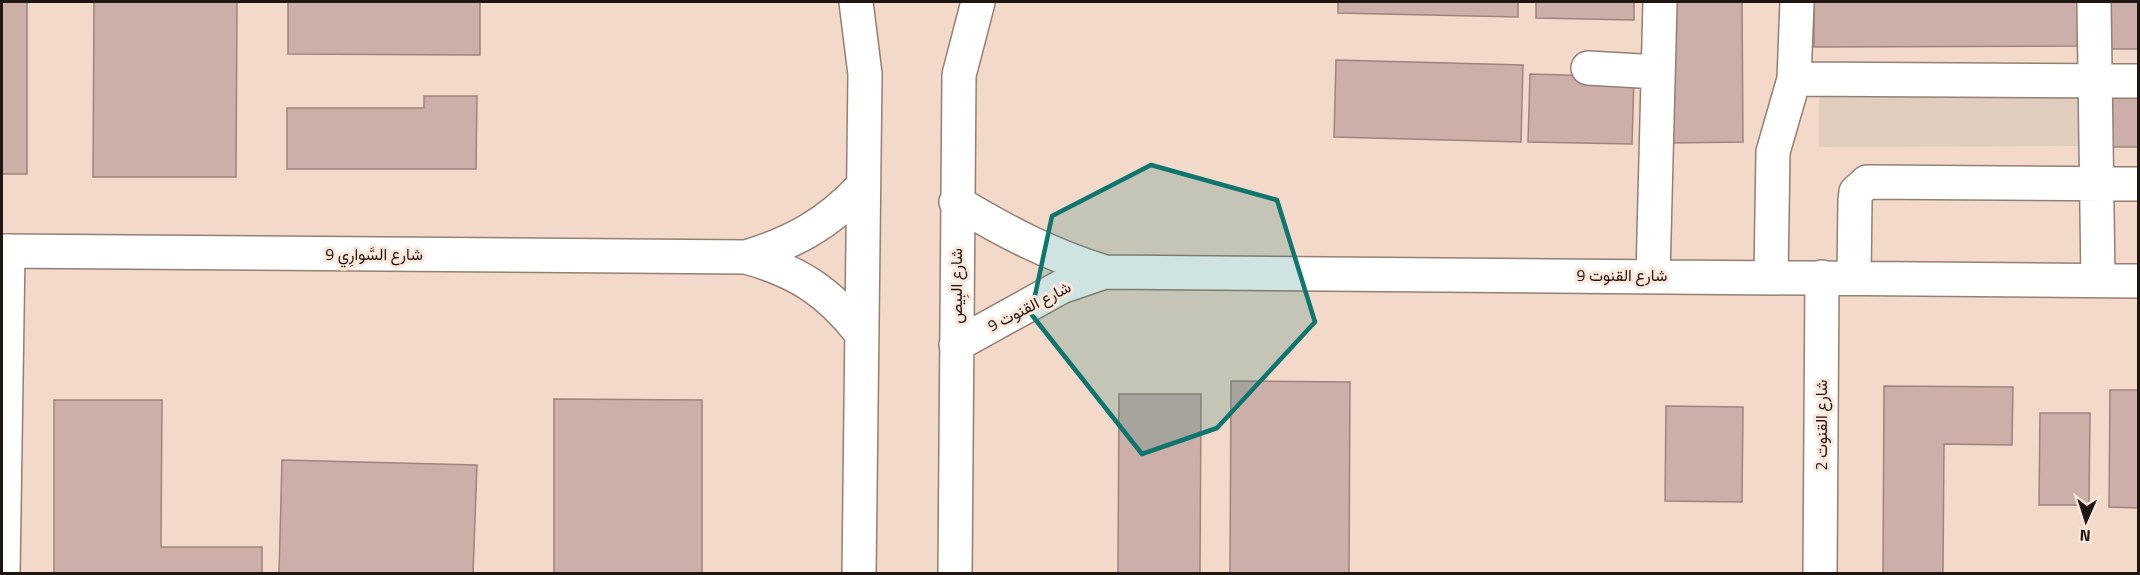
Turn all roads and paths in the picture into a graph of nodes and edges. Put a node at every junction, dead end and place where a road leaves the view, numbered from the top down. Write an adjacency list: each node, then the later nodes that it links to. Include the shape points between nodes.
1 (856, 2): 13 (street, via 865,74)
2 (978, 2): 14 (street, شارع البِيص, via 959,75)
3 (1660, 2): 7 (street)
4 (1797, 2): 8 (street)
5 (2094, 2): 9 (street)
6 (1588, 68): 7 (street)
7 (1658, 72): 18 (street)
8 (1794, 79): 9 (street); 19 (street, via 1773,152)
9 (2095, 81): 10 (street); 11 (street)
10 (2139, 81)
11 (2096, 184): 12 (street); 21 (street, via 1867,182 1856,192); 22 (street)
12 (2139, 184)
13 (862, 187): 16 (street, شارع السَّوارِي 9, via 822,225 798,239); 24 (street)
14 (956, 202): 17 (street, شارع القنوت 9, via 1015,237); 25 (street, شارع البِيص)
15 (5, 251): 16 (street, شارع السَّوارِي 9); 26 (street)
16 (746, 257): 24 (street, شارع السَّوارِي 9, via 773,264 823,292)
17 (1105, 272): 18 (street, شارع القنوت 9); 25 (street, شارع القنوت 9, via 1061,287)
18 (1653, 276): 19 (street, شارع القنوت 9)
19 (1771, 276): 20 (street, شارع القنوت 9)
20 (1822, 277): 21 (street, شارع القنوت 9); 29 (street, شارع القنوت 2)
21 (1854, 277): 22 (street, شارع القنوت 9)
22 (2098, 280): 23 (street, شارع القنوت 9)
23 (2139, 281)
24 (861, 333): 27 (street)
25 (956, 345): 28 (street, شارع البِيص)
26 (3, 573)
27 (859, 573)
28 (955, 573)
29 (1820, 573)

